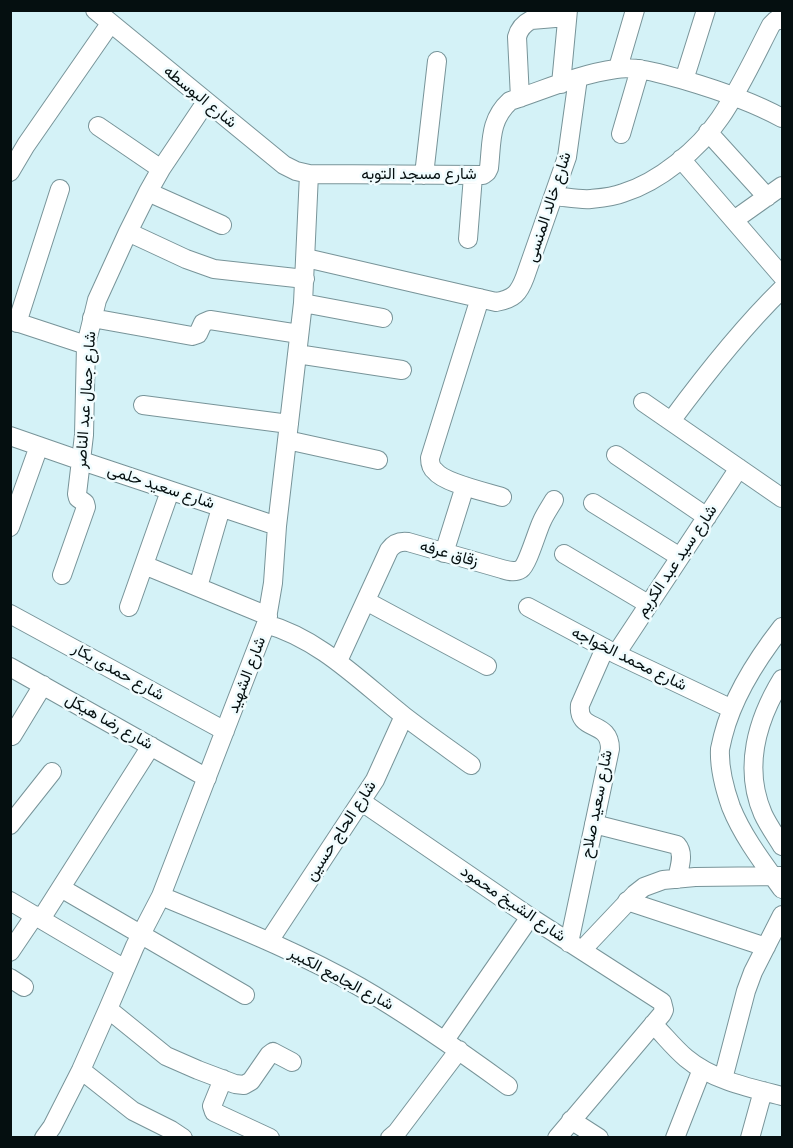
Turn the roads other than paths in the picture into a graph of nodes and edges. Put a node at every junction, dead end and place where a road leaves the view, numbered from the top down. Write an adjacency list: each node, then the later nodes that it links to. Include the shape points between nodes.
1 (94, 10): 6 (street, شارع البوسطه)
2 (635, 10): 8 (street)
3 (706, 10): 11 (street)
4 (568, 14): 12 (street); 14 (street, via 531,20 519,31)
5 (778, 21): 13 (street)
6 (110, 24): 15 (street, شارع البوسطه); 22 (street)
7 (437, 61): 24 (street)
8 (618, 68): 9 (street, شارع مسجد التوبه); 10 (street, شارع مسجد التوبه)
9 (640, 69): 11 (street, شارع مسجد التوبه); 19 (street)
10 (579, 78): 12 (street, شارع مسجد التوبه); 29 (street, شارع خالد المنسى, via 567,158)
11 (684, 80): 13 (street, شارع مسجد التوبه)
12 (561, 84): 14 (street, شارع مسجد التوبه)
13 (734, 96): 16 (street, شارع مسجد التوبه); 18 (street)
14 (520, 98): 25 (street, شارع مسجد التوبه, via 510,101 496,117 489,168 483,175)
15 (206, 102): 21 (street, شارع جمال عبد الناصر); 23 (street, شارع البوسطه, via 284,165)
16 (783, 118)
17 (98, 126): 21 (street)
18 (708, 132): 20 (street); 28 (street)
19 (621, 134)
20 (681, 159): 29 (street, via 654,180 622,194 589,199); 30 (street)
21 (161, 169): 27 (street, شارع جمال عبد الناصر)
22 (10, 172)
23 (309, 174): 24 (street, شارع مسجد التوبه); 34 (street, شارع الشهيد)
24 (424, 175): 25 (street, شارع مسجد التوبه)
25 (473, 176): 33 (street)
26 (60, 189): 42 (street)
27 (148, 192): 31 (street); 32 (street, شارع جمال عبد الناصر)
28 (776, 195): 30 (street)
29 (554, 196): 37 (street, شارع خالد المنسى, via 520,290 505,301)
30 (734, 220): 35 (street)
31 (222, 225)
32 (128, 232): 36 (street, via 214,268); 40 (street, شارع جمال عبد الناصر)
33 (468, 239)
34 (306, 258): 36 (street, شارع الشهيد); 37 (street)
35 (783, 276)
36 (305, 279): 39 (street, شارع الشهيد)
37 (480, 298): 57 (street, via 429,458 440,476)
38 (780, 298): 49 (street, via 737,337)
39 (303, 303): 41 (street); 43 (street, شارع الشهيد)
40 (92, 318): 43 (street, via 192,336 210,320); 44 (street, شارع جمال عبد الناصر)
41 (383, 318)
42 (14, 321): 44 (street)
43 (299, 334): 45 (street, شارع الشهيد)
44 (86, 345): 55 (street, شارع جمال عبد الناصر)
45 (297, 354): 46 (street); 50 (street, شارع الشهيد)
46 (402, 370)
47 (644, 402): 49 (street)
48 (143, 405): 50 (street)
49 (671, 421): 56 (street)
50 (288, 432): 54 (street); 65 (street, شارع الشهيد)
51 (10, 436): 52 (street, شارع سعيد حلمى)
52 (39, 446): 55 (street, شارع سعيد حلمى); 66 (street)
53 (616, 455): 64 (street)
54 (378, 460)
55 (82, 461): 58 (street, شارع سعيد حلمى); 71 (street, شارع جمال عبد الناصر, via 77,494 86,507)
56 (739, 468): 60 (street); 64 (street, شارع سيد عبد الكريم)
57 (465, 486): 59 (street); 67 (street)
58 (170, 491): 63 (street, شارع سعيد حلمى); 70 (street)
59 (502, 497)
60 (783, 498)
61 (554, 500): 67 (street, زقاق عرفه, via 520,569 512,571)
62 (593, 503): 69 (street)
63 (221, 508): 65 (street, شارع سعيد حلمى); 72 (street)
64 (707, 517): 69 (street, شارع سيد عبد الكريم)
65 (277, 526): 78 (street, شارع الشهيد)
66 (10, 527)
67 (444, 553): 73 (street, زقاق عرفه, via 408,542 392,545)
68 (564, 554): 74 (street)
69 (680, 557): 74 (street, شارع سيد عبد الكريم)
70 (144, 565): 72 (street); 75 (street)
71 (62, 575)
72 (198, 587): 78 (street)
73 (366, 600): 81 (street, زقاق عرفه); 82 (street)
74 (648, 604): 80 (street, شارع سيد عبد الكريم)
75 (129, 607)
76 (528, 607): 80 (street, شارع محمد الخواجه)
77 (10, 614): 88 (street, شارع حمدى بكار)
78 (267, 620): 81 (street); 88 (street, شارع الشهيد)
79 (783, 627): 86 (street)
80 (610, 651): 86 (street, شارع محمد الخواجه); 96 (street, شارع سعيد صلاح, via 579,711 583,721 601,729 610,743)
81 (338, 662): 87 (street)
82 (487, 666)
83 (10, 667): 85 (street, شارع رضا هيكل)
84 (783, 679): 97 (street, via 765,712 755,742 753,779 764,816)
85 (43, 685): 89 (street); 90 (street, شارع رضا هيكل)
86 (732, 709): 99 (street, via 720,749 723,780 746,837)
87 (404, 716): 91 (street); 94 (street, شارع الحاج حسين)
88 (225, 731): 93 (street, شارع الشهيد)
89 (12, 736)
90 (151, 746): 93 (street, شارع رضا هيكل); 100 (street)
91 (471, 765)
92 (52, 772): 95 (street)
93 (207, 778): 101 (street, شارع الشهيد)
94 (362, 802): 106 (street, شارع الشيخ محمود); 108 (street, شارع الحاج حسين)
95 (13, 816)
96 (594, 824): 98 (street, via 676,845 681,849); 109 (street, شارع سعيد صلاح)
97 (783, 846)
98 (677, 879): 99 (street); 103 (street, via 644,886)
99 (780, 881)
100 (61, 888): 105 (street); 107 (street)
101 (161, 896): 107 (street, شارع الشهيد); 108 (street, شارع الجامع الكبير)
102 (10, 901): 105 (street)
103 (627, 901): 109 (street); 110 (street)
104 (783, 915): 110 (street)
105 (38, 917): 111 (street); 112 (street)
106 (530, 917): 109 (street, شارع الشيخ محمود); 116 (street)
107 (141, 933): 112 (street, شارع الشهيد); 113 (street)
108 (269, 941): 116 (street, شارع الجامع الكبير, via 359,987)
109 (576, 947): 115 (street, شارع الشيخ محمود, via 658,1000 664,1010)
110 (766, 947): 121 (street, via 746,991)
111 (10, 952)
112 (125, 969): 114 (street, شارع الشهيد)
113 (245, 995)
114 (108, 1009): 119 (street, شارع الشهيد); 120 (street, via 166,1056)
115 (653, 1024): 118 (street); 125 (street)
116 (452, 1045): 122 (street, شارع الجامع الكبير); 129 (street, via 397,1132)
117 (292, 1062): 120 (street, via 273,1052 248,1083 240,1085)
118 (702, 1069): 121 (street); 132 (street)
119 (81, 1070): 126 (street, شارع الشهيد); 127 (street, via 133,1111)
120 (223, 1079): 128 (street, via 213,1112)
121 (723, 1079): 123 (street)
122 (508, 1086)
123 (763, 1091): 124 (street); 133 (street)
124 (783, 1096)
125 (571, 1120): 130 (street); 131 (street)
126 (49, 1136)
127 (183, 1137)
128 (270, 1137)
129 (390, 1137)
130 (557, 1137)
131 (598, 1137)
132 (675, 1137)
133 (750, 1137)

